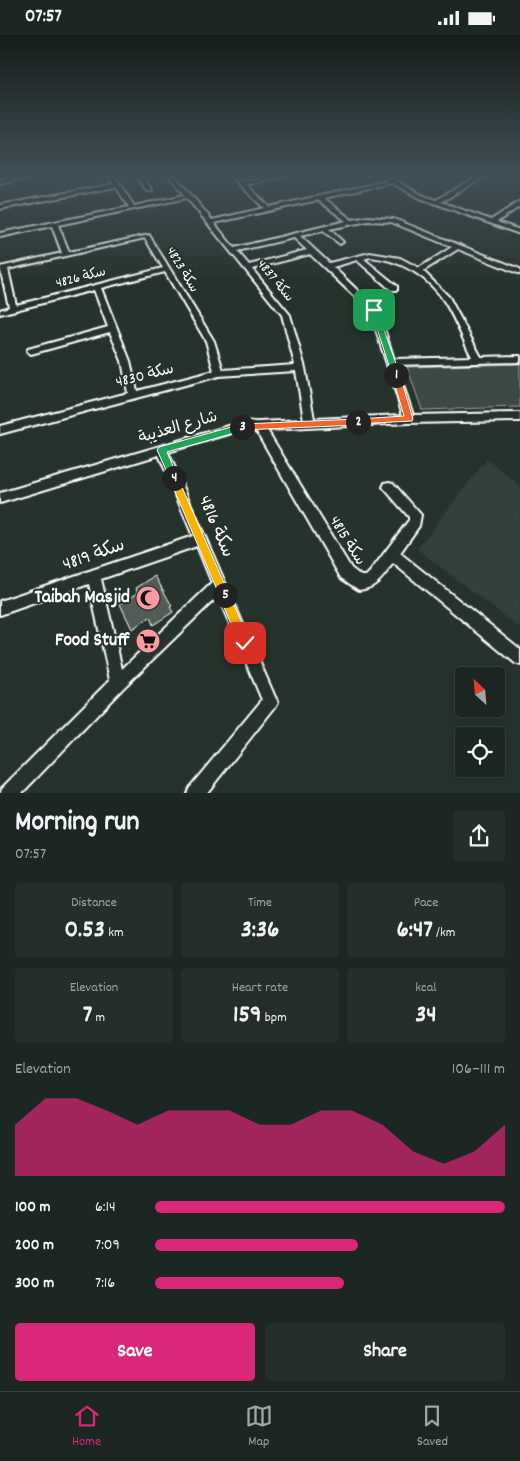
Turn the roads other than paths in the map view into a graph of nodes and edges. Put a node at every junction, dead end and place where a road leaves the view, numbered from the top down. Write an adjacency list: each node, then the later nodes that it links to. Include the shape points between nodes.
1 (106, 212): 10 (street)
2 (203, 212): 7 (street, سكة 4837)
3 (253, 212): 7 (street)
4 (339, 212): 8 (street)
5 (465, 212): 9 (street)
6 (506, 212): 9 (street)
7 (211, 222): 17 (street, سكة 4837)
8 (351, 222): 11 (street); 16 (street, via 392,220)
9 (492, 222): 12 (street)
10 (54, 223): 13 (street); 19 (street)
11 (324, 228): 14 (street); 15 (street)
12 (520, 232)
13 (0, 235)
14 (295, 235): 17 (street); 18 (street)
15 (340, 242)
16 (456, 247): 24 (street); 26 (street)
17 (234, 250): 23 (street, سكة 4837)
18 (312, 251): 21 (street); 23 (street)
19 (66, 254): 22 (street, سكة 4823); 25 (street, سكة 4823, via 147,236)
20 (359, 258): 21 (street); 26 (street, via 382,256); 28 (street)
21 (327, 266): 35 (street, via 374,310)
22 (2, 268): 29 (street)
23 (248, 268): 36 (street, سكة 4837, via 286,315)
24 (518, 268)
25 (168, 269): 27 (street, سكة 4826); 37 (street, سكة 4823, via 210,341)
26 (419, 271): 34 (street, via 445,297)
27 (97, 287): 29 (street, سكة 4826); 31 (street)
28 (394, 288)
29 (13, 308): 30 (street, سكة 4826)
30 (0, 312)
31 (113, 328): 32 (street); 38 (street, via 126,361)
32 (32, 351)
33 (520, 359): 34 (street)
34 (478, 360): 35 (street)
35 (392, 362): 40 (street)
36 (300, 368): 37 (street, سكة 4830); 41 (street, سكة 4837)
37 (219, 373): 38 (street, سكة 4830)
38 (132, 395): 43 (street, سكة 4830)
39 (520, 417): 40 (street, شارع العذيبة)
40 (409, 419): 41 (street, شارع العذيبة)
41 (310, 424): 42 (street, شارع العذيبة)
42 (259, 426): 44 (street, شارع العذيبة, via 239,427); 48 (street, سكة 4815, via 353,580 368,582)
43 (0, 430)
44 (162, 450): 46 (street, شارع العذيبة); 47 (street, سكة 4816)
45 (389, 487): 48 (street, سكة 4815, via 415,515 415,522)
46 (0, 498)
47 (200, 539): 49 (street, سكة 4819); 50 (street, سكة 4816)
48 (392, 555): 52 (street)
49 (94, 576): 51 (street, سكة 4819); 53 (street)
50 (220, 585): 53 (street); 55 (street, سكة 4816, via 270,702)
51 (0, 607)
52 (520, 657)
53 (118, 683): 54 (street)
54 (8, 793)
55 (195, 793)

